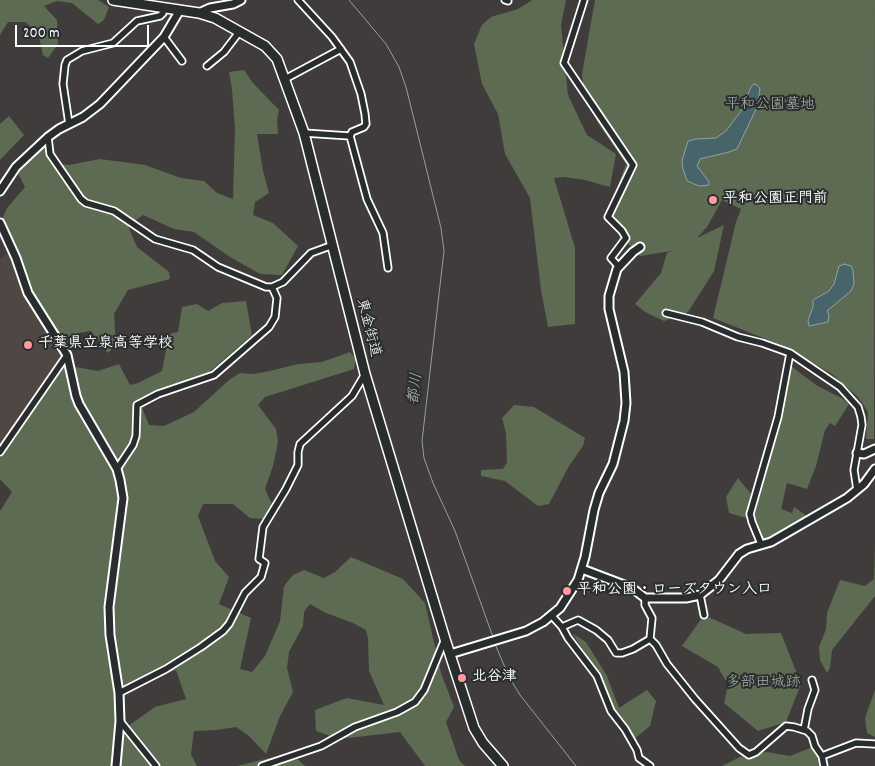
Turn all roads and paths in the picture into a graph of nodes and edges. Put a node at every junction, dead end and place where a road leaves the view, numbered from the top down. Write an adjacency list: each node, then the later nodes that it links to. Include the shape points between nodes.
1 (113, 0): 5 (highway, 東金街道)
2 (241, 0): 7 (street)
3 (298, 0): 10 (street)
4 (584, 0): 22 (street, via 564,62 633,165 608,217 626,238 611,258)
5 (164, 8): 6 (highway, 東金街道); 14 (street, via 160,16 138,21 114,43 82,51 67,60 64,84)
6 (180, 10): 7 (highway, 東金街道); 9 (street)
7 (198, 13): 8 (highway, 東金街道)
8 (240, 31): 12 (street, via 224,52); 13 (highway, 東金街道, via 266,46)
9 (164, 37): 11 (street); 14 (street, via 100,104)
10 (341, 50): 13 (street); 16 (street, via 350,62 366,114 364,127)
11 (182, 61)
12 (206, 66)
13 (285, 79): 15 (highway, 東金街道)
14 (69, 124): 17 (street)
15 (304, 134): 16 (street); 20 (highway, 東金街道)
16 (350, 136): 23 (street, via 367,199 383,233)
17 (48, 137): 18 (street, via 16,167); 24 (street, via 50,154 86,203 114,211 159,241 194,250 228,271)
18 (0, 191)
19 (0, 223): 27 (street, via 31,298)
20 (333, 245): 24 (street, via 314,251 282,282); 28 (highway, 東金街道)
21 (640, 248): 22 (street)
22 (619, 267): 36 (street, via 609,296 609,309 624,372 624,421 616,457 594,510)
23 (388, 268)
24 (272, 287): 32 (street, via 277,298 275,317 269,327 214,375 158,394 137,406 133,446)
25 (666, 314): 26 (street, via 702,322)
26 (790, 353): 31 (street, via 840,387 858,407 862,425); 35 (street, via 776,427 750,514)
27 (67, 355): 30 (street); 32 (street, via 76,396)
28 (365, 374): 42 (highway, 東金街道); 46 (street, via 352,396 300,444 298,465 264,527 259,559 265,563 261,576 245,594 230,624 166,669)
29 (875, 450): 31 (street)
30 (0, 452)
31 (856, 453): 34 (street)
32 (117, 469): 46 (street, via 122,498 109,624)
33 (875, 469): 34 (street)
34 (857, 490): 35 (street, via 777,538)
35 (761, 544): 37 (street, via 739,554 719,580)
36 (582, 569): 38 (street, via 632,588); 40 (street, via 571,593)
37 (700, 594): 38 (street, via 686,598); 39 (street)
38 (645, 598): 43 (street, via 652,618)
39 (704, 615)
40 (552, 616): 41 (street); 44 (street, via 526,631)
41 (562, 627): 43 (street, via 578,620 608,640 616,653 633,649); 55 (street, via 597,676 611,711 625,729 639,758)
42 (445, 639): 44 (highway, 東金街道); 53 (street, via 424,690 415,702 355,727 321,746)
43 (650, 639): 48 (street, via 695,699 749,755 786,726)
44 (450, 654): 54 (highway, 東金街道, via 474,728)
45 (812, 680): 48 (street, via 815,690)
46 (120, 693): 47 (street)
47 (120, 721): 51 (street); 52 (street)
48 (804, 730): 50 (street, via 812,736)
49 (875, 744): 50 (street, via 856,743)
50 (822, 756): 56 (street)
51 (116, 766)
52 (156, 766)
53 (262, 766)
54 (503, 766)
55 (650, 766)
56 (824, 766)

